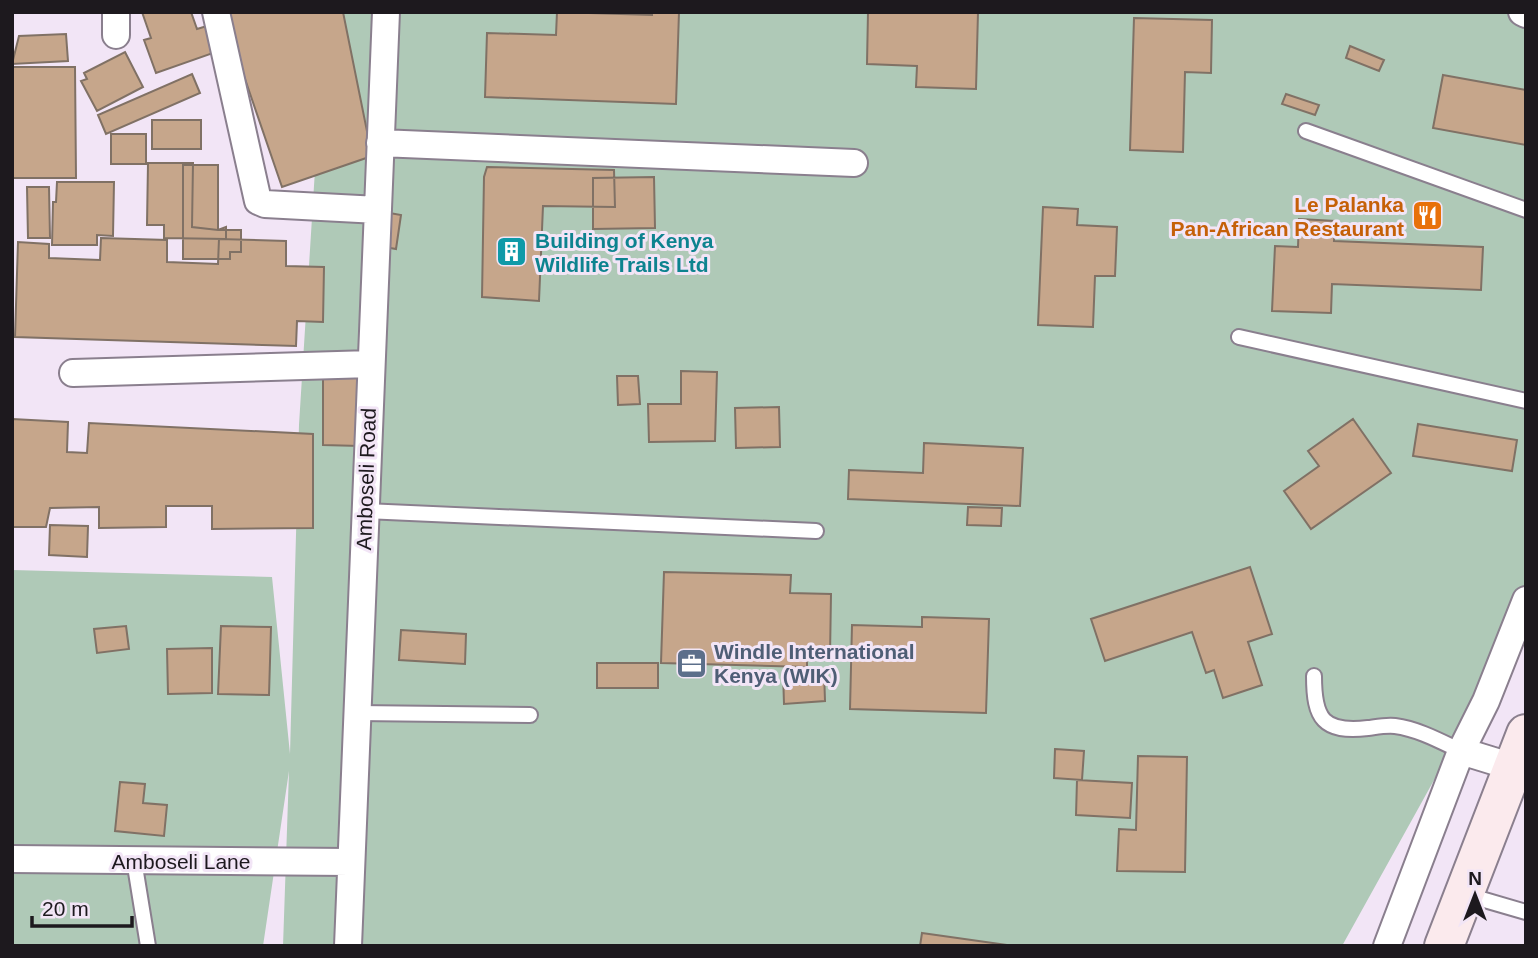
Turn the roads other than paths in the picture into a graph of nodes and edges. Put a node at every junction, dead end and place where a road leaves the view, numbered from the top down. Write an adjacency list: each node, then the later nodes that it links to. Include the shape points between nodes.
1 (216, 12): 6 (street, via 258,201)
2 (386, 12): 4 (street, Amboseli Road)
3 (1306, 131): 7 (lane)
4 (380, 143): 5 (street); 6 (street, Amboseli Road)
5 (854, 163)
6 (378, 210): 9 (street, Amboseli Road)
7 (1526, 210)
8 (1239, 337): 11 (lane)
9 (371, 364): 10 (street); 12 (street, Amboseli Road)
10 (73, 373)
11 (1526, 401)
12 (365, 511): 13 (lane); 16 (street, Amboseli Road)
13 (816, 531)
14 (1526, 600): 18 (street)
15 (1314, 676): 18 (lane, via 1317,706 1332,727 1394,726)
16 (357, 713): 17 (lane); 22 (street, Amboseli Road)
17 (530, 715)
18 (1461, 751): 19 (street); 27 (street)
19 (1519, 751): 23 (main road)
20 (12, 859): 21 (street, Amboseli Lane)
21 (134, 860): 22 (street, Amboseli Lane); 25 (lane)
22 (350, 862): 26 (street, Amboseli Road)
23 (1463, 893): 24 (lane); 28 (main road)
24 (1526, 912)
25 (148, 946)
26 (348, 946)
27 (1387, 946)
28 (1444, 946)

